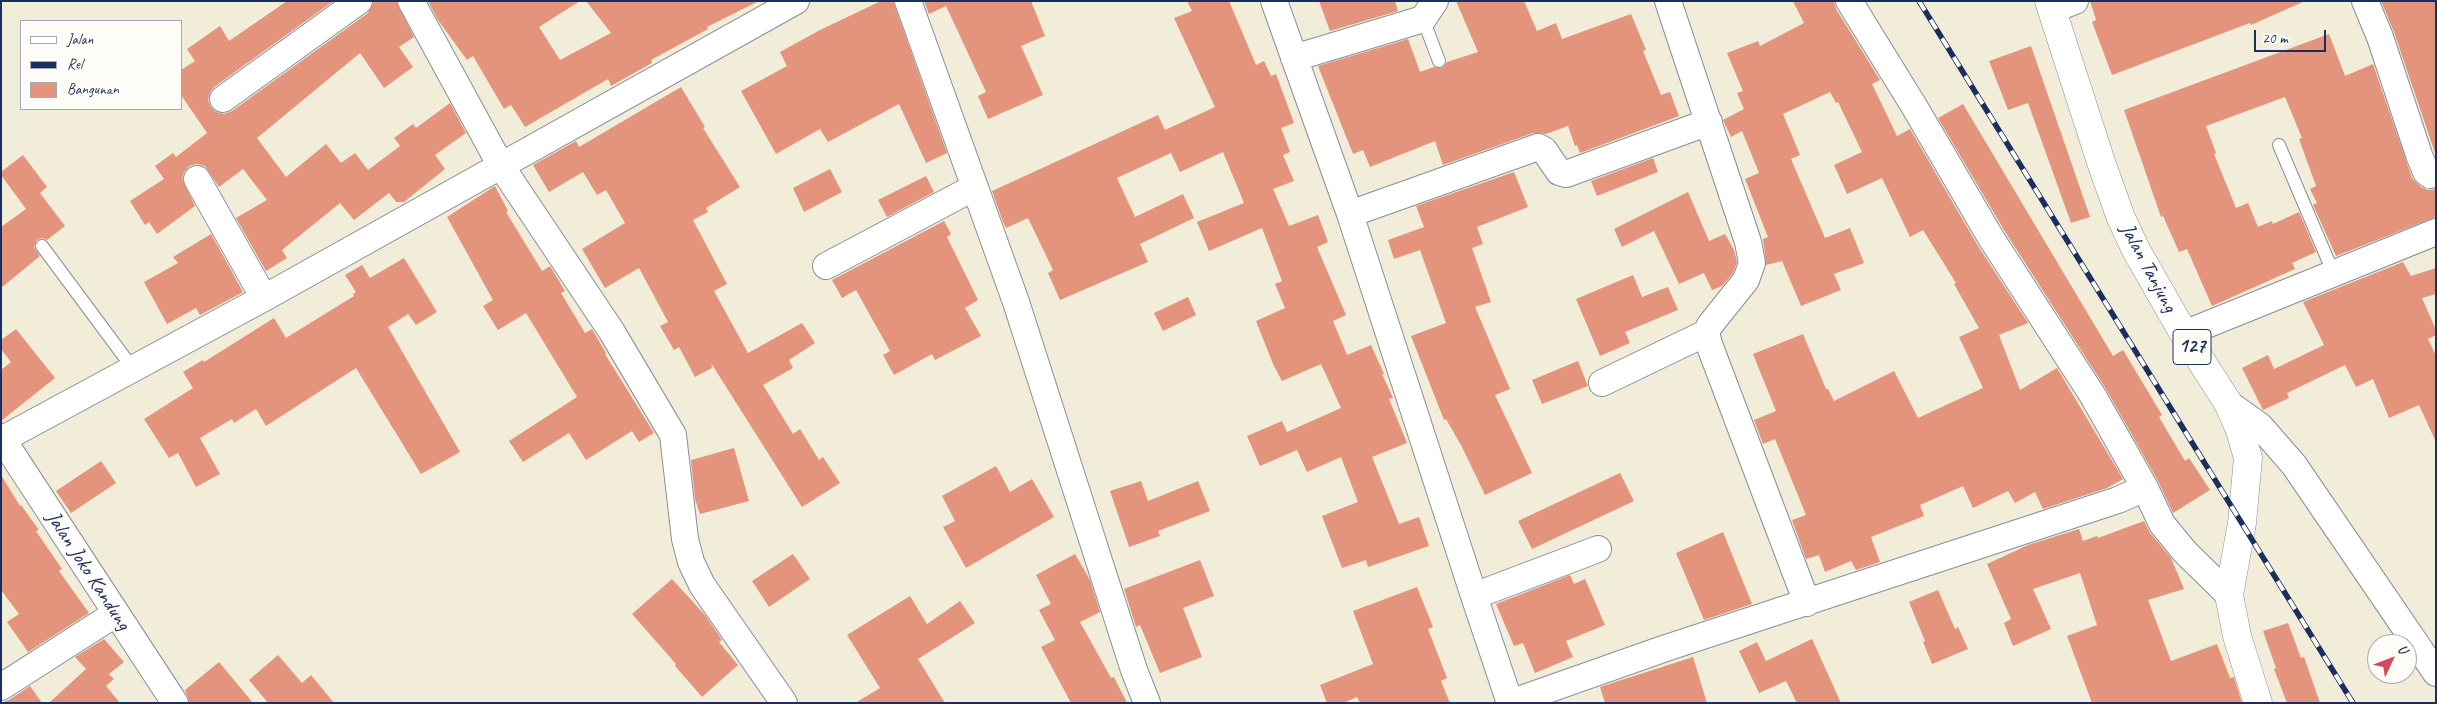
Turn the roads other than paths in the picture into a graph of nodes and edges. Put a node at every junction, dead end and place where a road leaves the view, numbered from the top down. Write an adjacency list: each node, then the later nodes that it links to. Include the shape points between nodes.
1 (359, 1): 13 (street)
2 (411, 1): 16 (street)
3 (796, 1): 16 (street)
4 (908, 1): 19 (street)
5 (1274, 1): 11 (street)
6 (1668, 1): 14 (street)
7 (1848, 1): 32 (street, via 1991,238 2093,396)
8 (2365, 1): 17 (street, via 2426,172 2430,175)
9 (2059, 4): 27 (main road, Jalan Tanjung / 127, via 2102,165 2122,218 2136,250)
10 (1429, 10): 11 (street); 12 (lane)
11 (1294, 58): 20 (street)
12 (1439, 61)
13 (222, 99)
14 (1709, 122): 20 (street, via 1566,174 1558,172 1544,150 1538,147); 26 (street, via 1748,242 1752,264 1746,280 1717,314)
15 (2279, 145): 24 (lane)
16 (501, 166): 25 (street); 41 (street, via 612,332 673,435 691,562 702,585)
17 (2436, 173)
18 (197, 179): 25 (street)
19 (975, 187): 23 (street); 42 (street)
20 (1350, 214): 35 (street)
21 (2436, 232): 24 (street)
22 (42, 246): 28 (lane)
23 (826, 266)
24 (2333, 272): 27 (street)
25 (264, 298): 28 (street)
26 (1706, 333): 29 (street); 36 (street)
27 (2184, 334): 30 (main road, Jalan Tanjung / 127)
28 (134, 370): 31 (street)
29 (1602, 383)
30 (2228, 403): 34 (main road, Jalan Tanjung / 127, via 2248,458 2242,522); 38 (street, via 2260,426 2294,465 2364,572)
31 (2, 439): 37 (street, Jalan Joko Kandung)
32 (2145, 488): 34 (street, via 2162,524); 36 (street, via 2118,500)
33 (1598, 549): 35 (street)
34 (2229, 595): 44 (main road, Jalan Tanjung / 127, via 2237,636)
35 (1474, 596): 43 (street)
36 (1807, 603): 43 (street)
37 (115, 614): 39 (street); 40 (street, Jalan Joko Kandung)
38 (2436, 673)
39 (1, 687)
40 (175, 703)
41 (784, 703)
42 (1148, 703)
43 (1510, 703)
44 (2258, 703)

